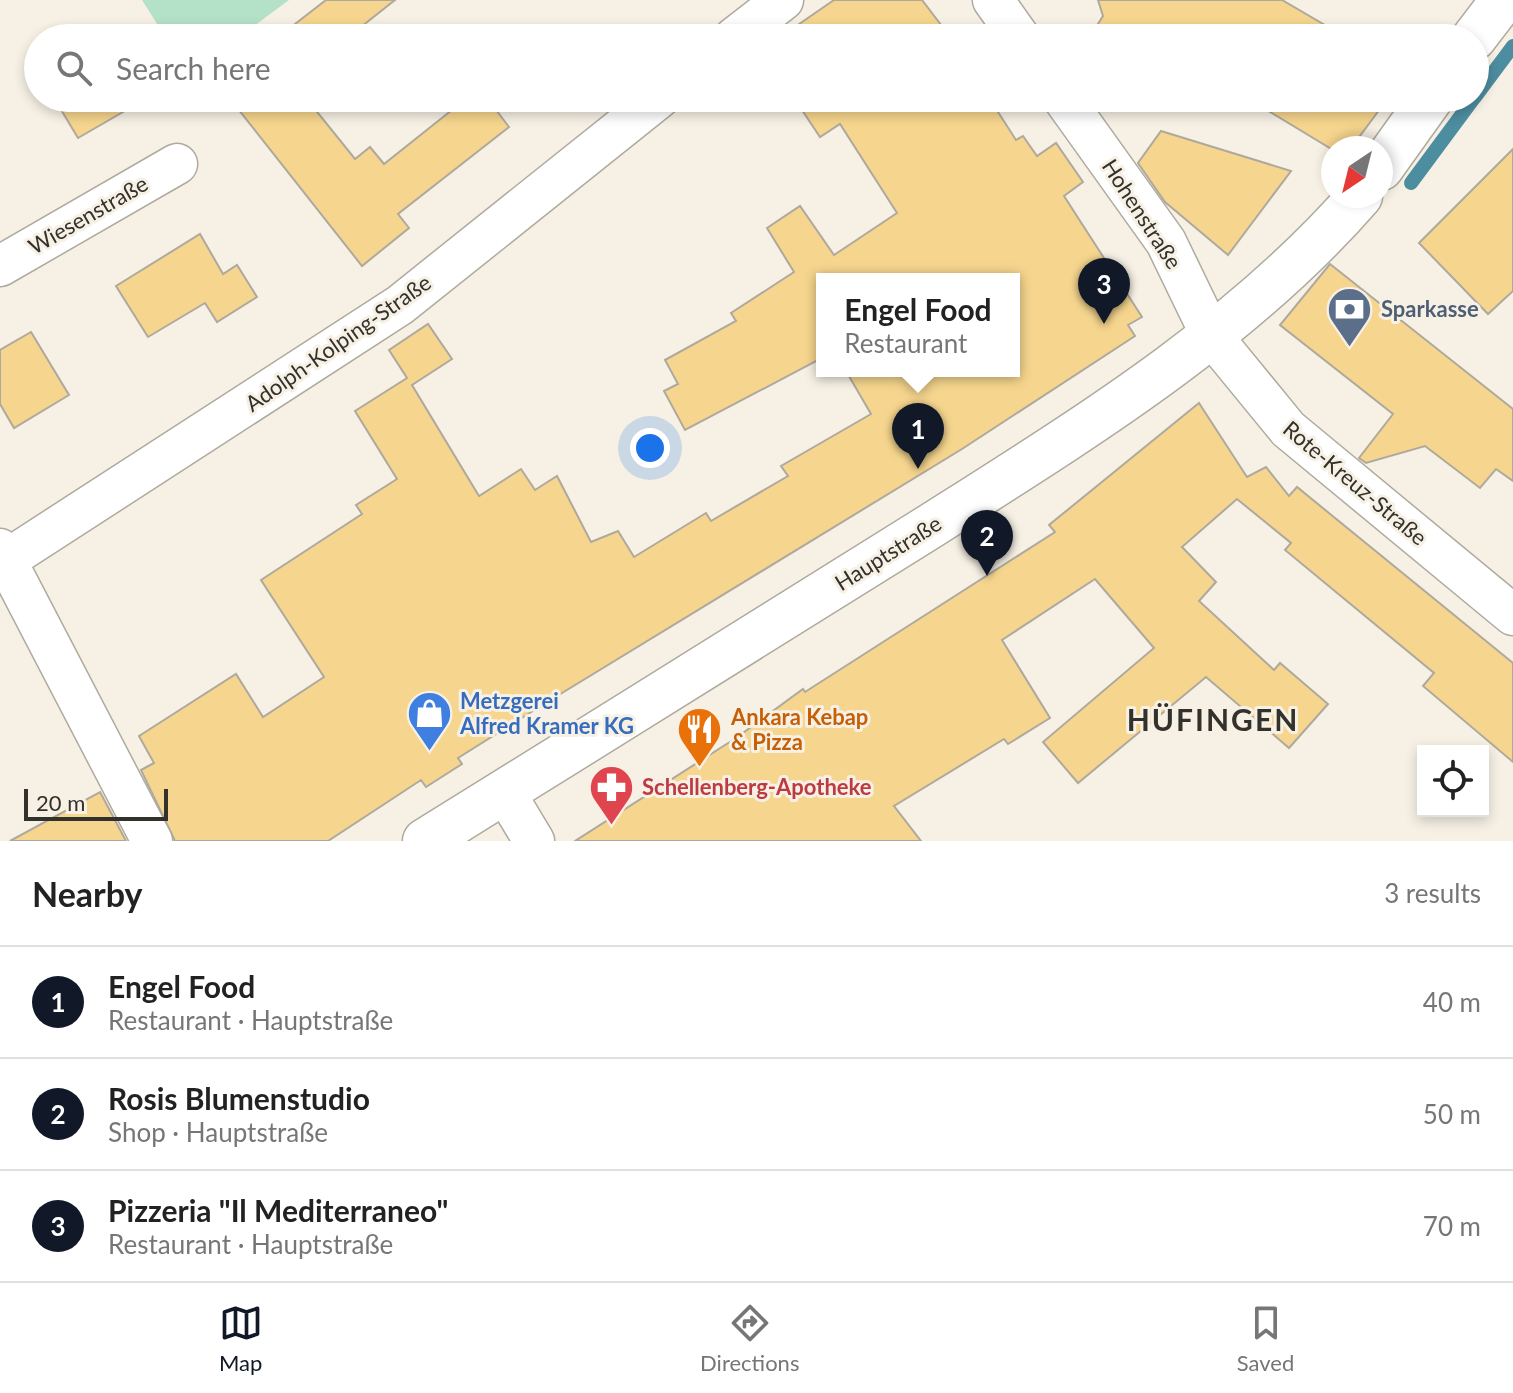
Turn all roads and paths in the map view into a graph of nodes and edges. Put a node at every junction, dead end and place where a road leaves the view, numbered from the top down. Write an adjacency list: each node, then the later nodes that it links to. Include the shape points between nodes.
1 (783, 0): 3 (street)
2 (993, 0): 4 (street)
3 (752, 24)
4 (1010, 24)
5 (641, 112): 13 (street, Adolph-Kolping-Straße, via 400,305)
6 (1073, 112): 12 (street, Hohenstraße, via 1166,242)
7 (1421, 112): 8 (main road)
8 (1393, 151)
9 (177, 164): 11 (street, Wiesenstraße)
10 (1349, 208): 12 (main road, Hauptstraße)
11 (0, 266)
12 (1211, 335): 14 (street, Rote-Kreuz-Straße, via 1288,429); 15 (main road, Hauptstraße, via 1059,444)
13 (2, 558): 16 (street)
14 (1513, 615)
15 (504, 791): 17 (main road, Hauptstraße); 18 (street)
16 (152, 841)
17 (425, 841)
18 (534, 841)

